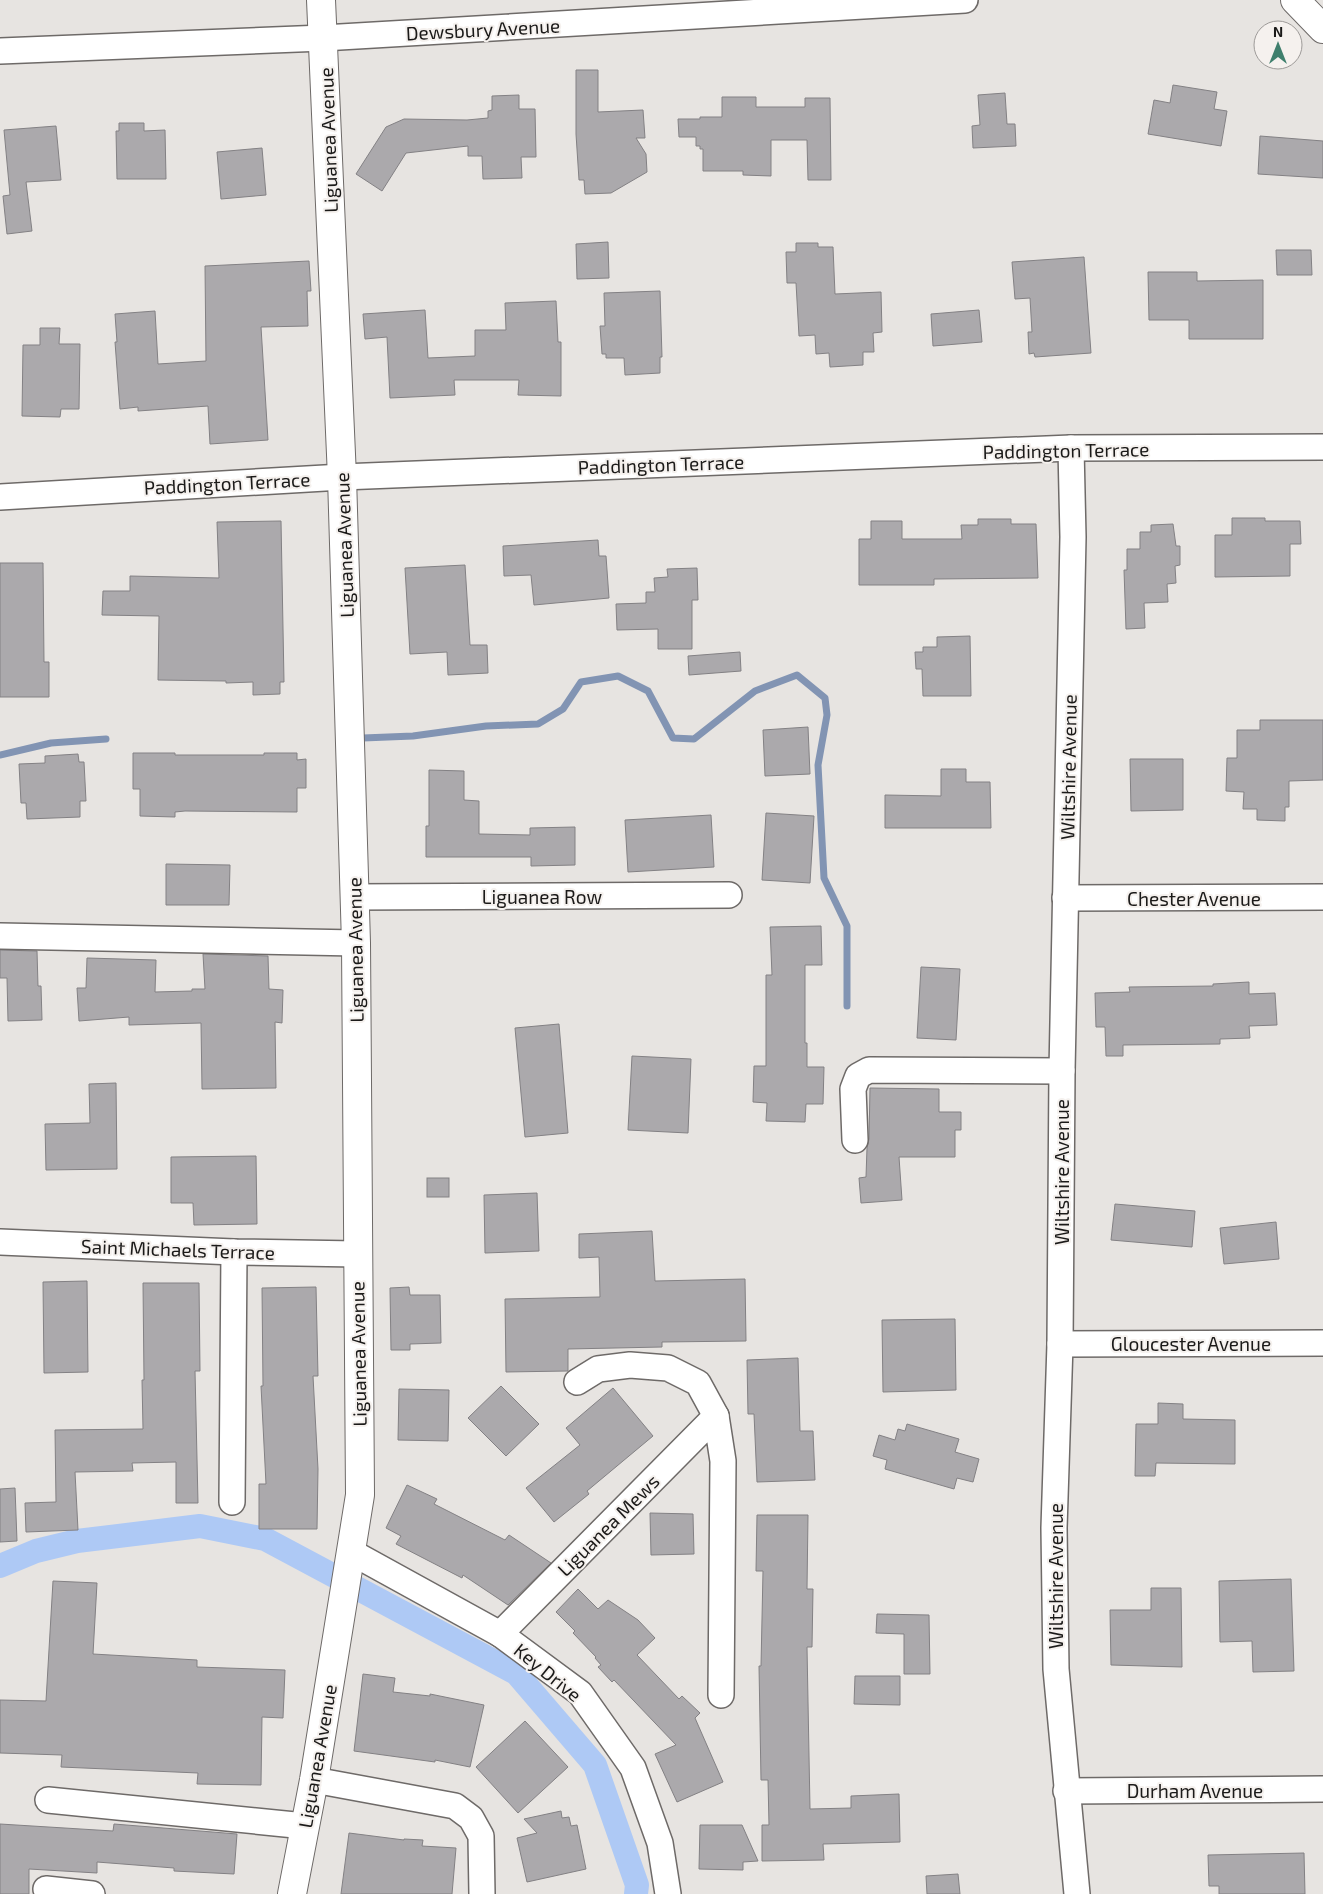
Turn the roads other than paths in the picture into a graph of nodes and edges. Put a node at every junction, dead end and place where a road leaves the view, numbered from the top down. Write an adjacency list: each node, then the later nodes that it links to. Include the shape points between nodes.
1 (321, 0): 5 (main road, Liguanea Avenue)
2 (966, 0): 5 (street, Dewsbury Avenue)
3 (1295, 0): 4 (main road)
4 (1323, 29)
5 (323, 38): 6 (street, Dewsbury Avenue); 9 (main road, Liguanea Avenue)
6 (0, 52)
7 (1323, 446): 8 (street, Paddington Terrace)
8 (1071, 448): 9 (street, Paddington Terrace); 14 (street, Wiltshire Avenue, via 1073,537)
9 (342, 477): 10 (street, Paddington Terrace); 12 (main road, Liguanea Avenue)
10 (0, 497)
11 (730, 895): 12 (street, Liguanea Row)
12 (354, 897): 16 (main road, Liguanea Avenue)
13 (1323, 897): 14 (street, Chester Avenue)
14 (1065, 898): 17 (street, Wiltshire Avenue)
15 (0, 936): 16 (street)
16 (356, 943): 21 (main road, Liguanea Avenue)
17 (1062, 1071): 18 (street, via 869,1070 858,1076 853,1089); 23 (street, Wiltshire Avenue)
18 (854, 1140)
19 (0, 1242): 20 (street, Saint Michaels Terrace)
20 (234, 1252): 21 (street, Saint Michaels Terrace); 26 (street)
21 (357, 1254): 27 (main road, Liguanea Avenue, via 360,1496)
22 (1323, 1343): 23 (street, Gloucester Avenue)
23 (1060, 1344): 32 (street, Wiltshire Avenue, via 1054,1566 1056,1669)
24 (576, 1382): 25 (street, via 598,1369 630,1365 668,1368 698,1383)
25 (716, 1416): 28 (street, Liguanea Mews); 29 (street, via 724,1461)
26 (232, 1502)
27 (350, 1557): 28 (street, Key Drive); 30 (main road, Liguanea Avenue)
28 (500, 1634): 39 (street, Key Drive, via 580,1693 633,1768 660,1843)
29 (721, 1695)
30 (314, 1780): 34 (main road, Liguanea Avenue); 38 (street, via 455,1806 471,1818 481,1836)
31 (1323, 1789): 32 (street, Durham Avenue)
32 (1066, 1791): 40 (street, Wiltshire Avenue)
33 (48, 1800): 34 (street)
34 (305, 1826): 37 (main road, Liguanea Avenue)
35 (46, 1889): 36 (street)
36 (92, 1894)
37 (292, 1894)
38 (482, 1894)
39 (668, 1894)
40 (1077, 1894)

